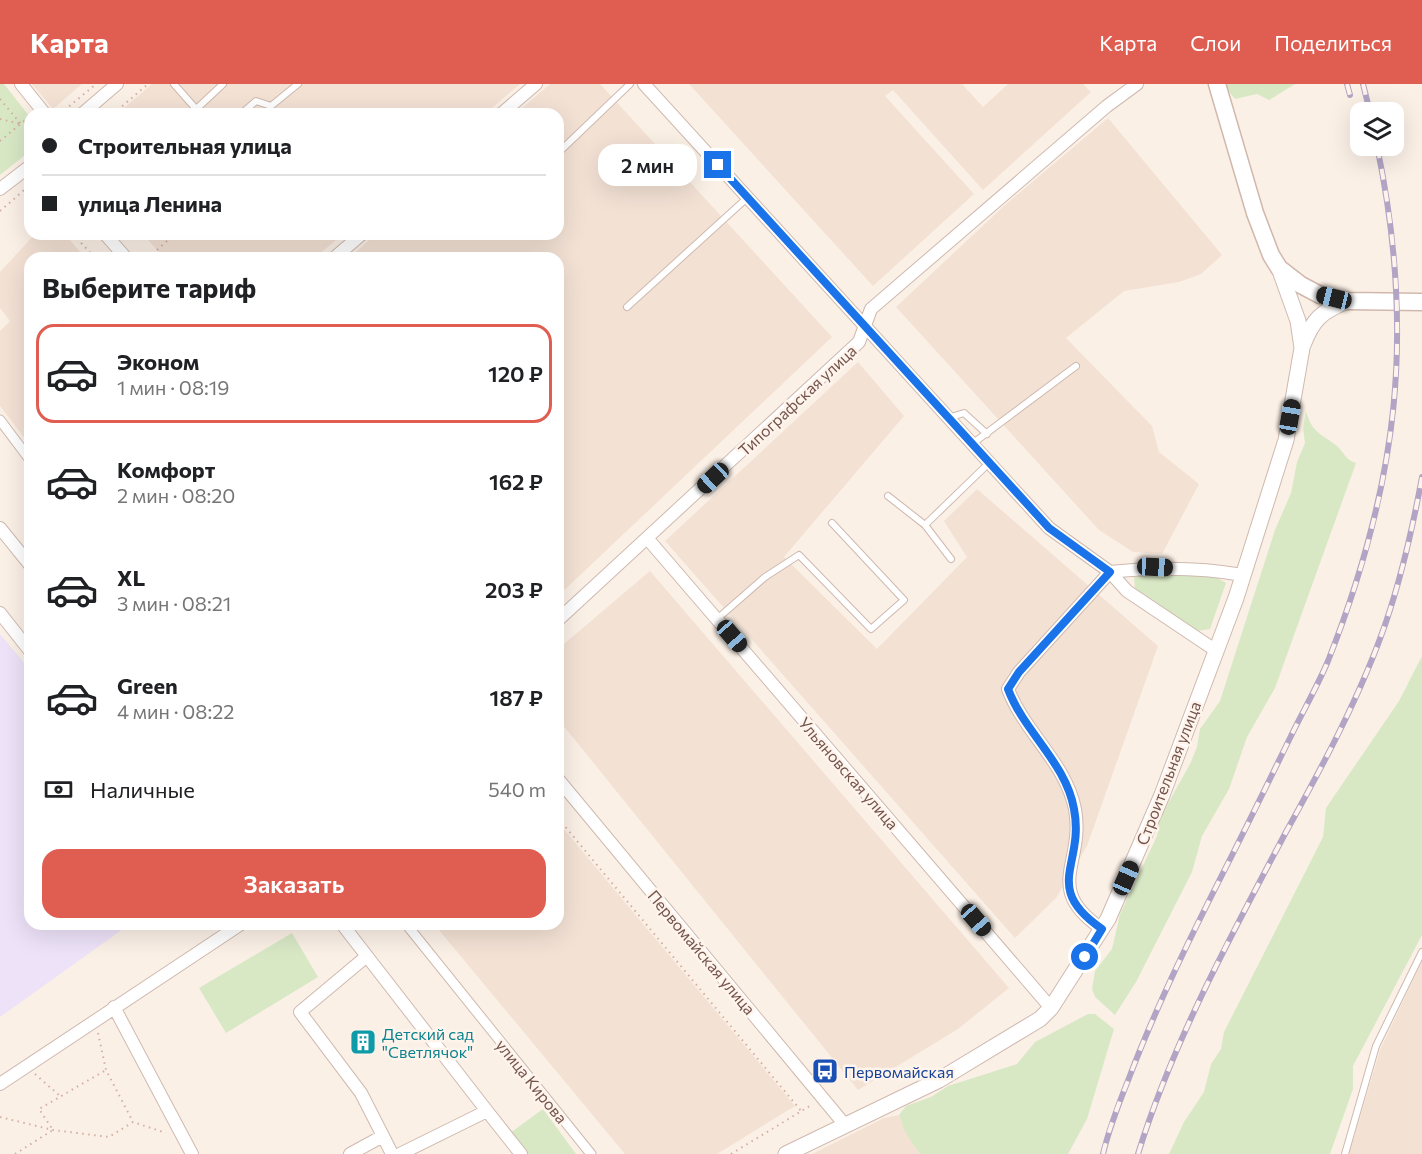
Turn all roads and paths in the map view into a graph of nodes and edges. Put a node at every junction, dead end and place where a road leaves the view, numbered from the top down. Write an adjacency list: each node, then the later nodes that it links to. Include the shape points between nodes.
1 (21, 84): 14 (street)
2 (96, 84): 15 (path)
3 (117, 84): 16 (street)
4 (148, 84): 17 (path)
5 (174, 84): 18 (lane)
6 (223, 84): 19 (lane)
7 (298, 84): 20 (lane, via 271,106 256,101)
8 (536, 84): 21 (street)
9 (630, 84): 26 (lane)
10 (644, 84): 30 (street)
11 (1137, 84): 44 (street, Типографская улица, via 871,309)
12 (1217, 84): 40 (main road, via 1256,213)
13 (0, 99): 24 (path)
14 (40, 108)
15 (67, 108)
16 (89, 108)
17 (120, 108)
18 (191, 108)
19 (198, 108)
20 (248, 108)
21 (508, 108)
22 (0, 119): 24 (path)
23 (24, 121): 24 (path)
24 (21, 124): 25 (path)
25 (0, 141)
26 (564, 147)
27 (24, 171): 28 (street)
28 (0, 189)
29 (24, 190): 31 (path)
30 (747, 198): 43 (lane); 44 (street)
31 (0, 211)
32 (79, 240): 36 (path)
33 (110, 240): 37 (street)
34 (168, 240): 38 (path)
35 (355, 240): 39 (street)
36 (89, 252)
37 (121, 252)
38 (155, 252)
39 (341, 252)
40 (1279, 268): 41 (main road, via 1320,295); 45 (street, Строительная улица, via 1298,321)
41 (1347, 301): 42 (main road); 45 (street, via 1327,309 1311,325)
42 (1422, 302)
43 (627, 307)
44 (864, 327): 47 (street); 57 (street, Типографская улица, via 859,342)
45 (1302, 348): 61 (street, Строительная улица, via 1286,440)
46 (1076, 366): 49 (lane)
47 (948, 418): 49 (lane, via 964,413); 50 (street)
48 (0, 420): 51 (street)
49 (987, 434): 50 (lane)
50 (972, 444): 52 (street)
51 (24, 452)
52 (989, 463): 55 (lane); 60 (street, via 1049,528)
53 (888, 496): 55 (lane)
54 (832, 523): 64 (lane, via 904,600 871,629 799,555 765,577)
55 (925, 525): 59 (lane)
56 (0, 528): 58 (street)
57 (647, 538): 63 (street, Типографская улица); 64 (street, Ульяновская улица)
58 (24, 558)
59 (951, 559)
60 (1110, 572): 61 (street, via 1155,567); 66 (street, via 1127,591); 69 (street, via 1008,689 1022,719 1057,766 1074,809 1076,845 1068,883 1070,897)
61 (1243, 575): 66 (street, Строительная улица)
62 (0, 613): 65 (street)
63 (564, 614)
64 (717, 619): 76 (street, Ульяновская улица)
65 (24, 643)
66 (1215, 650): 69 (street, Строительная улица, via 1162,795)
67 (564, 786): 82 (street, Первомайская улица)
68 (564, 825): 84 (path)
69 (1102, 929): 76 (street, Строительная улица)
70 (232, 930): 75 (street)
71 (347, 930): 74 (street)
72 (411, 930): 97 (street, улица Кирова)
73 (1422, 952): 100 (lane, via 1376,1046)
74 (367, 956): 83 (street); 89 (street, via 300,1012 361,1093)
75 (114, 1007): 77 (street); 90 (street)
76 (1051, 1008): 87 (street, Строительная улица, via 939,1080)
77 (95, 1020): 78 (street); 79 (path)
78 (26, 1066): 80 (street); 81 (path)
79 (106, 1070): 81 (path); 86 (path)
80 (0, 1084)
81 (61, 1097): 88 (path, via 39,1109)
82 (823, 1098): 84 (path); 87 (street, Первомайская улица)
83 (487, 1111): 95 (street); 96 (street)
84 (802, 1112): 98 (path)
85 (0, 1117): 88 (path)
86 (133, 1122): 88 (path, via 109,1137); 90 (path)
87 (845, 1125): 99 (street, Строительная улица)
88 (53, 1131): 91 (path)
89 (383, 1136): 93 (street); 94 (street)
90 (184, 1139): 92 (street)
91 (15, 1154)
92 (192, 1154)
93 (350, 1154)
94 (392, 1154)
95 (400, 1154)
96 (521, 1154)
97 (591, 1154)
98 (731, 1154)
99 (786, 1154)
100 (1345, 1154)

